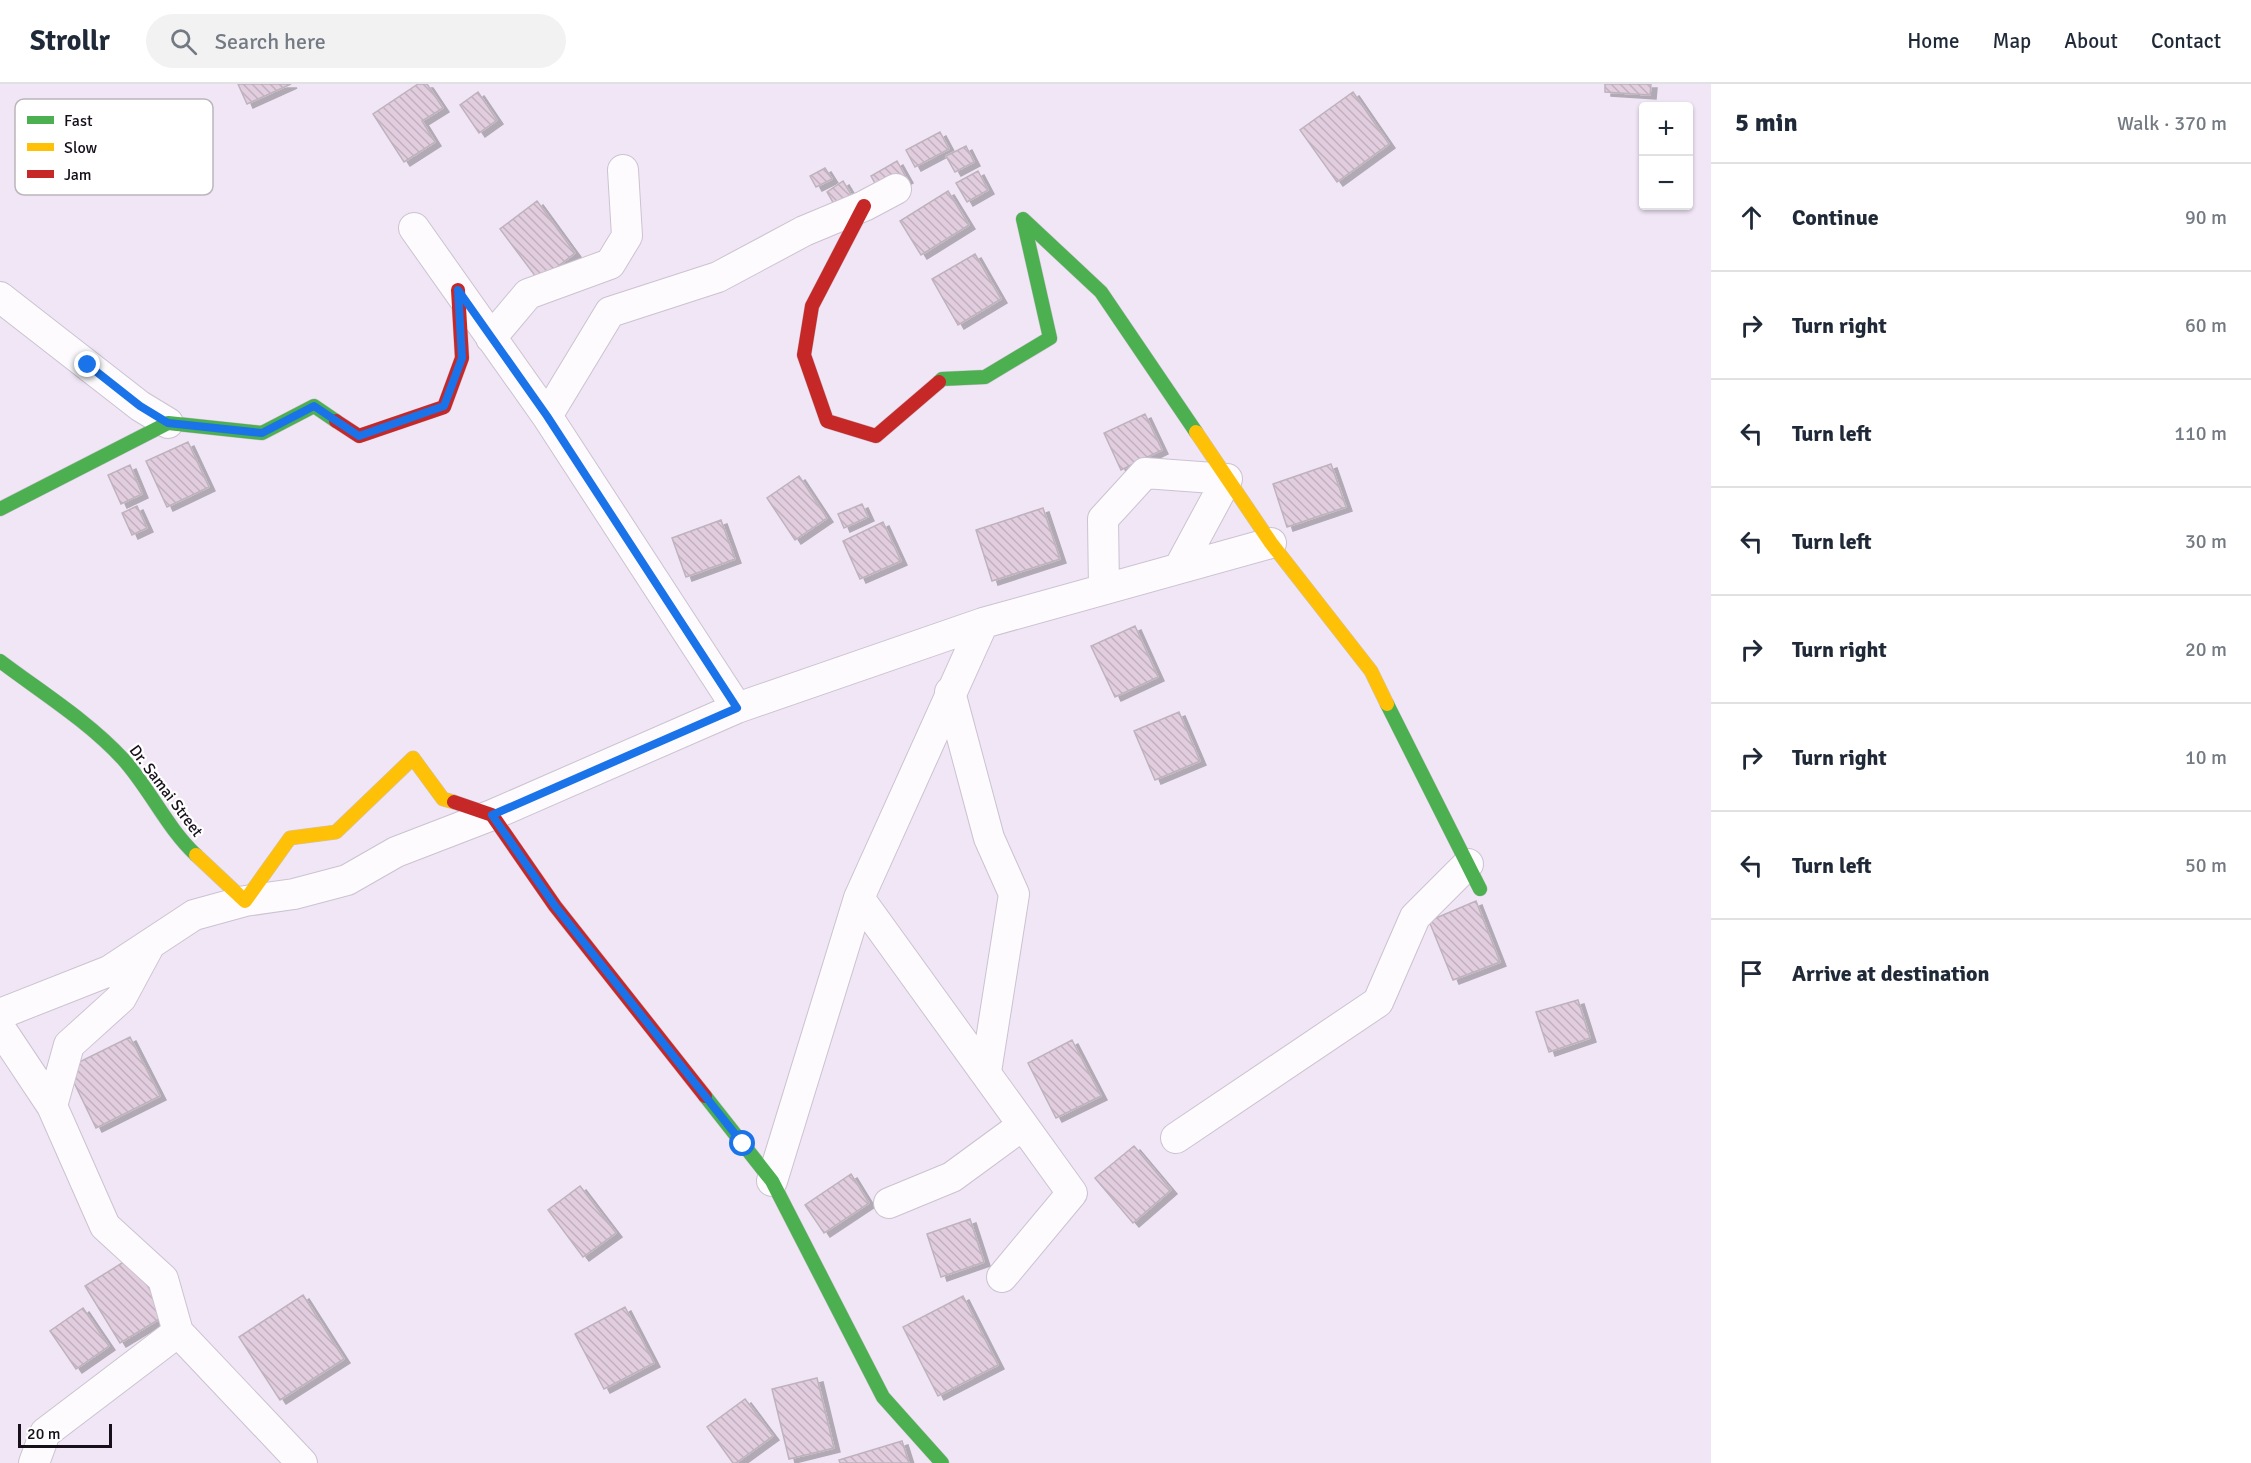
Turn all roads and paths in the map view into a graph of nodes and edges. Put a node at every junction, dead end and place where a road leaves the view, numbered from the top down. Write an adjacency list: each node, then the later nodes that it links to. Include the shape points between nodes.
1 (623, 170): 7 (street, via 627,236 610,264 528,294)
2 (896, 189): 3 (street)
3 (864, 206): 8 (street, via 804,231 718,277 610,312); 10 (street, via 812,306 804,355 827,421 876,436 942,379 985,377 1050,338 1023,219 1101,292)
4 (414, 228): 5 (street)
5 (458, 290): 7 (street); 9 (street, via 462,358 444,406 359,436 314,406 262,433)
6 (0, 297): 9 (street, via 140,406)
7 (491, 338): 8 (street)
8 (547, 416): 18 (street)
9 (168, 423): 11 (street)
10 (1227, 479): 12 (street); 13 (street); 14 (street, via 1145,473 1103,519)
11 (0, 509)
12 (1271, 543): 13 (street); 20 (street, via 1371,671)
13 (1179, 568): 14 (street)
14 (1104, 589): 15 (street)
15 (983, 623): 17 (street); 18 (street)
16 (0, 661): 22 (street, Dr. Samai Street, via 96,733 123,759 184,845)
17 (950, 692): 21 (street); 26 (street, via 989,838 1014,894)
18 (737, 708): 19 (street)
19 (492, 815): 22 (street, via 396,852 347,880 294,894); 22 (street, via 443,799 413,758 336,832 290,838); 30 (street, via 555,906)
20 (1474, 876): 29 (street, via 1415,916 1378,1002)
21 (859, 898): 26 (street); 30 (street)
22 (245, 901): 23 (street, via 194,915)
23 (149, 945): 24 (street, via 109,971); 27 (street, via 121,998 69,1045)
24 (0, 1014)
25 (0, 1028): 27 (street)
26 (986, 1072): 28 (street)
27 (52, 1106): 33 (street, via 105,1226 163,1280)
28 (1023, 1125): 31 (street, via 952,1178); 32 (street, via 1072,1193)
29 (1176, 1138)
30 (772, 1181): 36 (street, via 883,1397)
31 (889, 1203)
32 (1002, 1277)
33 (178, 1332): 34 (street, via 45,1433); 35 (street)
34 (34, 1463)
35 (302, 1463)
36 (942, 1463)

